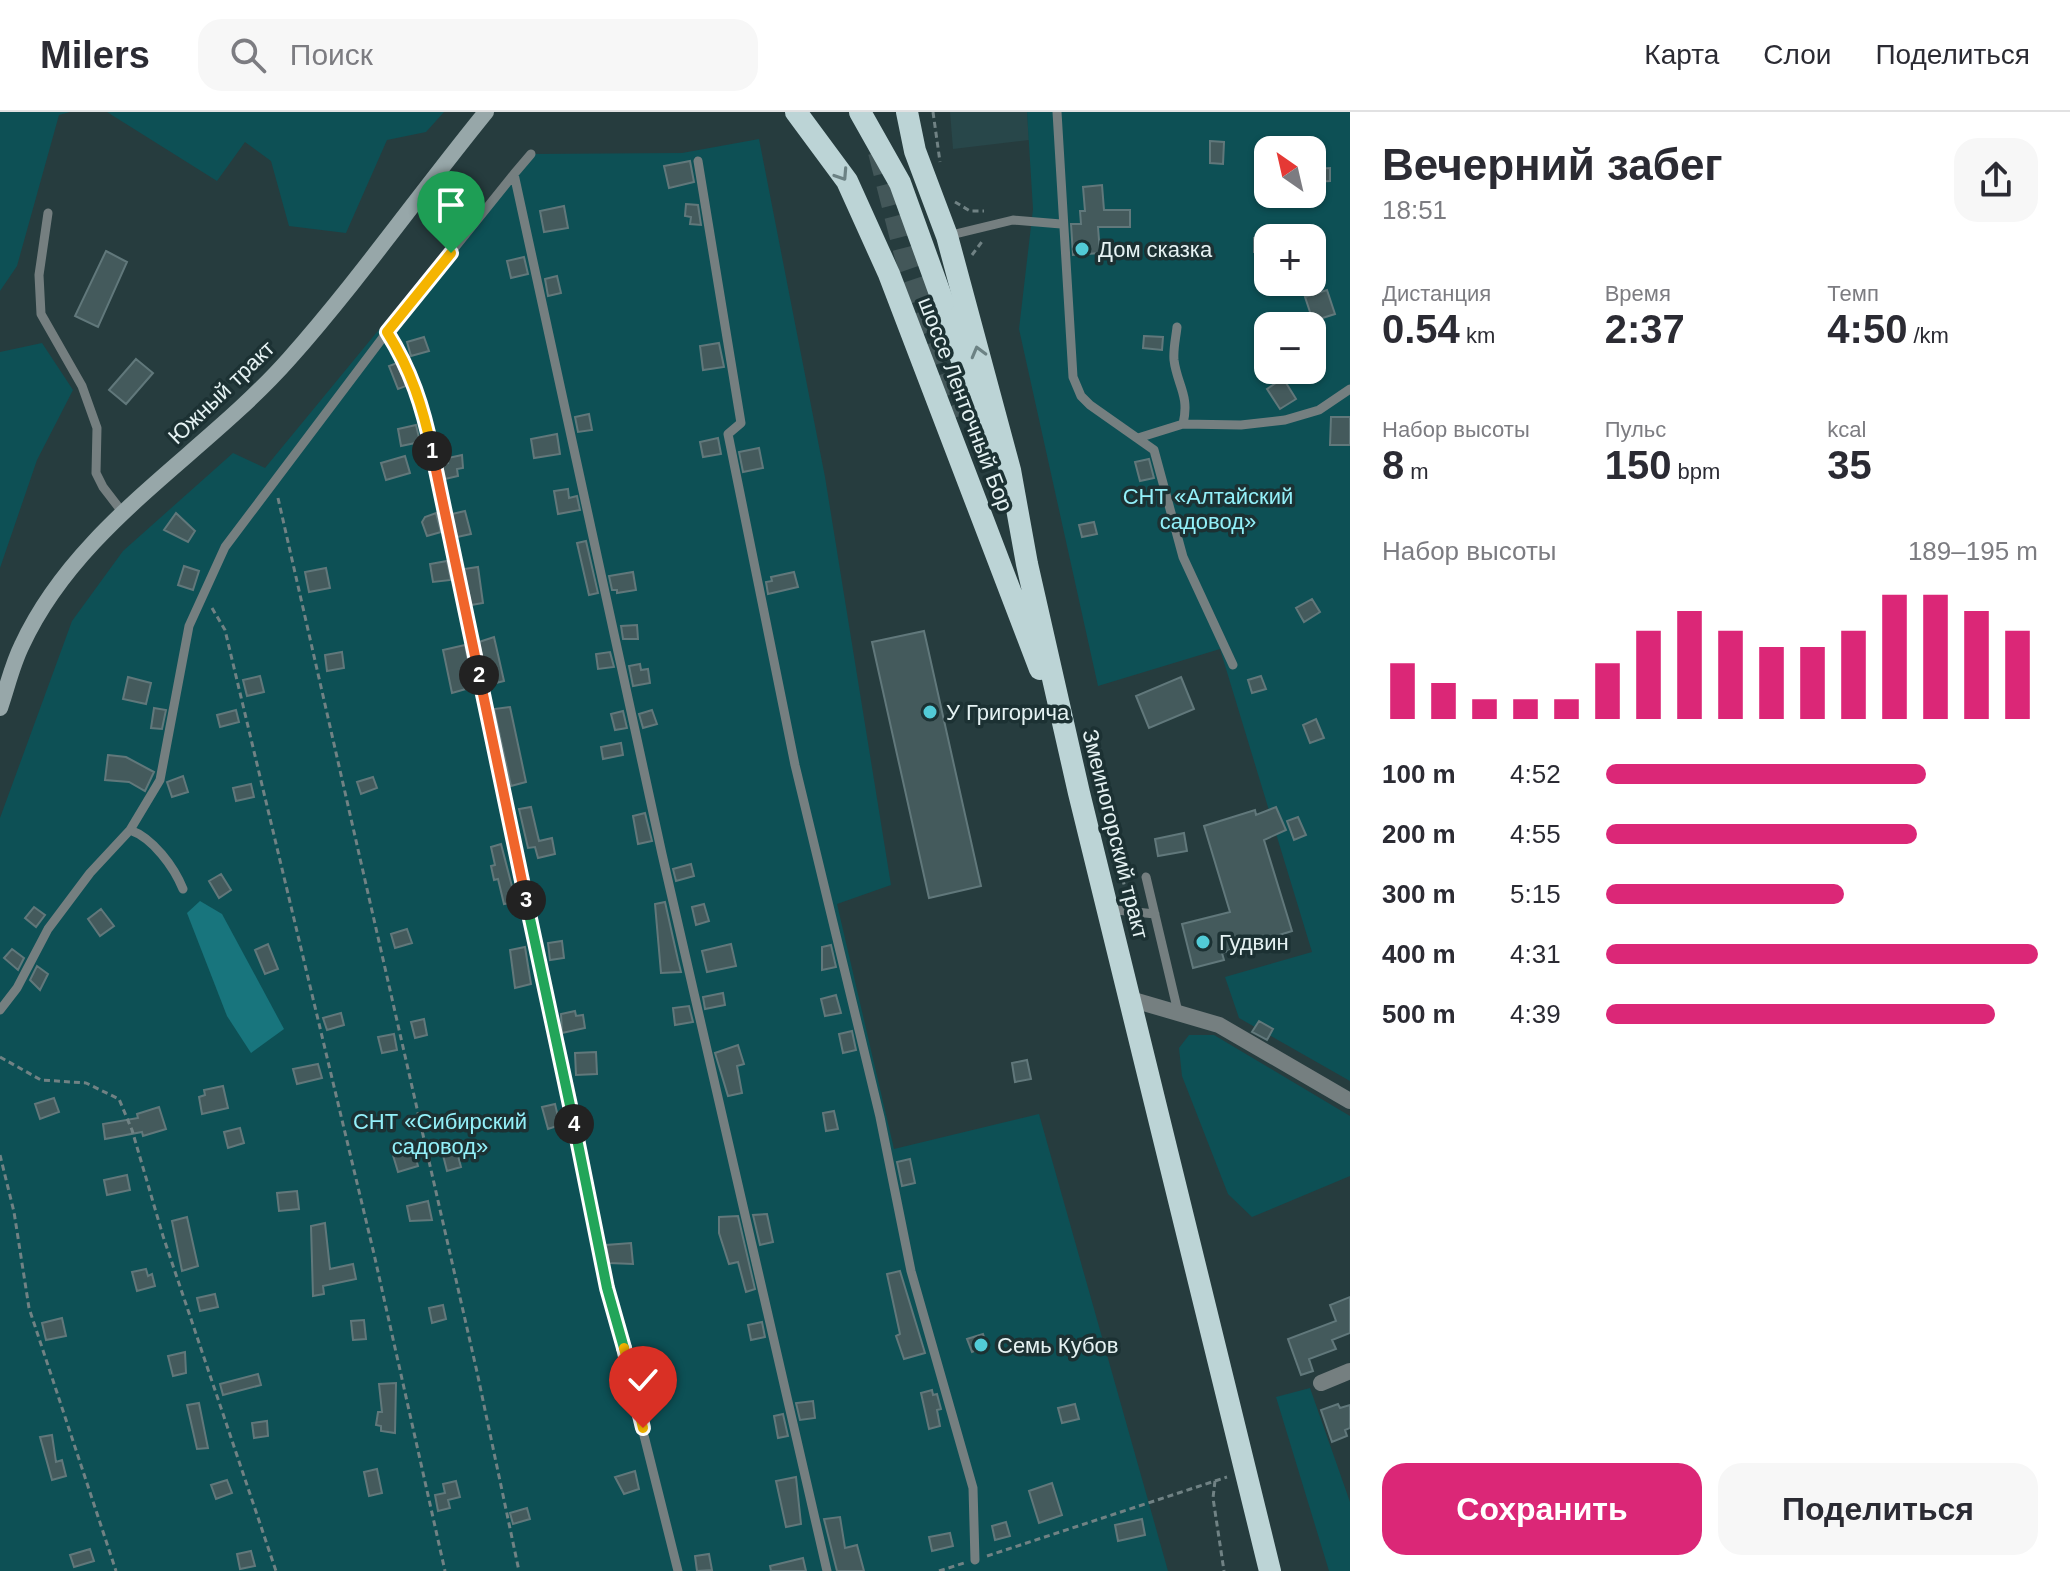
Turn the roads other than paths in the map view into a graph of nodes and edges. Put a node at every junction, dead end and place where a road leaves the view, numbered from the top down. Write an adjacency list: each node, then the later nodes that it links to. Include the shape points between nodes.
1 (486, 112): 18 (main road, Южный тракт, via 289,358)
2 (796, 112): 20 (highway, шоссе Ленточный Бор, one-way to 20, via 847,181 889,274)
3 (860, 112): 19 (highway, bridge, via 900,183)
4 (907, 112): 11 (highway, Змеиногорский тракт, via 915,151)
5 (1057, 112): 10 (lane)
6 (531, 154): 8 (lane)
7 (698, 161): 35 (lane, via 741,423 728,434 753,564 911,1271 973,1488)
8 (514, 174): 13 (lane); 37 (lane, via 662,854)
9 (48, 213): 18 (lane, via 39,275 41,314 82,386 97,428 96,473)
10 (1061, 224): 11 (lane, via 1013,220); 17 (lane, via 1073,377 1090,405)
11 (947, 236): 19 (highway, Змеиногорский тракт, one-way to 11, via 1010,470)
12 (1177, 327): 16 (lane, via 1174,360 1184,386)
13 (387, 332): 24 (lane, via 225,547 189,626 160,780); 36 (lane, via 421,401 607,1288)
14 (1350, 389): 16 (lane, via 1319,410 1285,420)
15 (960, 416): 20 (highway)
16 (1183, 424): 17 (lane)
17 (1138, 438): 21 (lane, via 1154,450 1161,465 1183,557)
18 (123, 513): 22 (main road, Южный тракт, via 72,567 41,610 21,647)
19 (1027, 564): 23 (highway, Змеиногорский тракт)
20 (1024, 631): 23 (highway, шоссе Ленточный Бор)
21 (1233, 665)
22 (0, 708)
23 (1064, 726): 27 (highway, Змеиногорский тракт)
24 (130, 830): 26 (lane, via 155,848); 30 (lane, via 48,929)
25 (1146, 877): 28 (lane)
26 (183, 889)
27 (1107, 909): 28 (lane); 29 (highway, Змеиногорский тракт)
28 (1155, 914): 31 (lane)
29 (1130, 999): 31 (street); 38 (highway, Змеиногорский тракт)
30 (0, 1010)
31 (1178, 1012): 32 (street, via 1219,1025)
32 (1350, 1101)
33 (1350, 1371): 34 (street)
34 (1321, 1383)
35 (975, 1560)
36 (678, 1571)
37 (827, 1571)
38 (1270, 1571)

